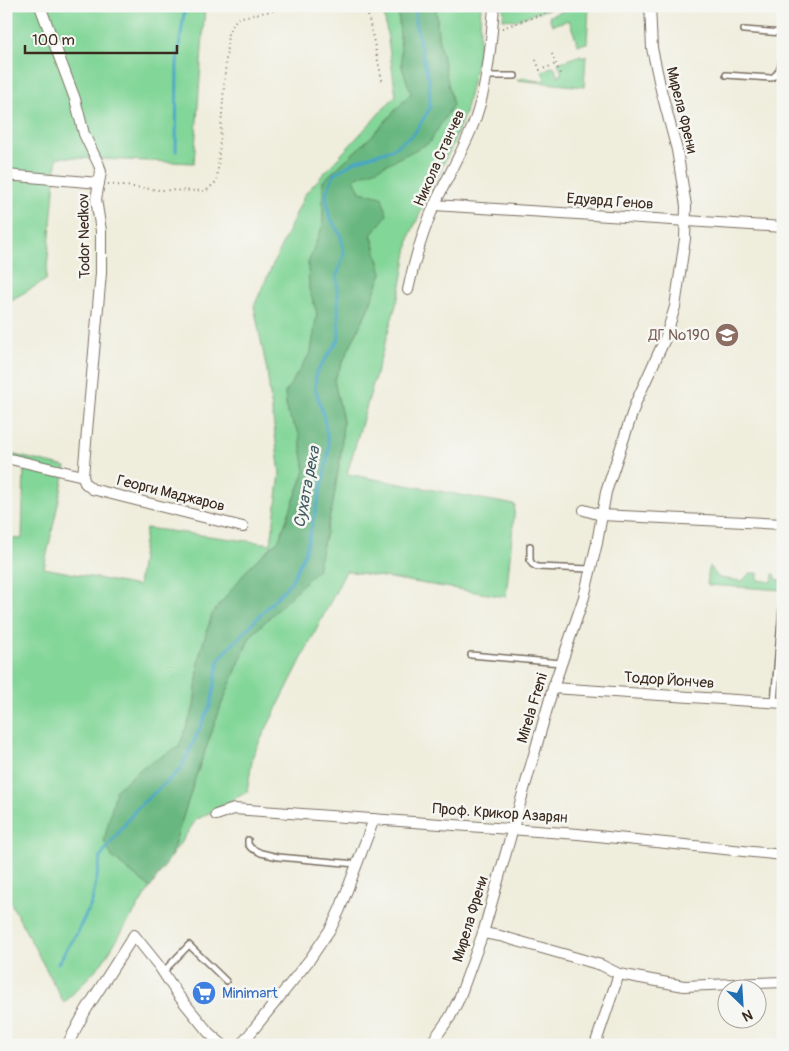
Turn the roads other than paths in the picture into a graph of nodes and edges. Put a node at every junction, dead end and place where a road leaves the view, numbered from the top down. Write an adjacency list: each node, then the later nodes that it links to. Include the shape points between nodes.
1 (40, 6): 11 (street, Todor Nedkov, via 84,134 100,165)
2 (494, 6): 8 (street, Никола Станчев)
3 (650, 6): 13 (street, Мирела Френи, via 652,48 677,150)
4 (744, 30): 5 (lane)
5 (783, 33)
6 (783, 41): 7 (lane, via 780,70 776,76)
7 (726, 75)
8 (487, 76): 9 (lane); 12 (street, Никола Станчев, via 472,129)
9 (515, 76)
10 (6, 175): 11 (street)
11 (99, 183): 17 (street, Todor Nedkov, via 96,199 101,231 101,273)
12 (434, 205): 13 (street, Едуард Генов); 15 (street, Никола Станчев, via 414,258)
13 (687, 221): 14 (street, Едуард Генов); 19 (street, Мирела Френи, via 680,281 665,339 636,402)
14 (783, 227)
15 (408, 290)
16 (6, 458): 17 (street)
17 (83, 476): 21 (street, Георги Маджаров, via 92,489)
18 (584, 510): 19 (street)
19 (601, 515): 20 (street); 23 (street, Mirela Freni)
20 (783, 524)
21 (243, 527)
22 (530, 546): 23 (lane, via 530,560 537,567)
23 (591, 569): 26 (street, Mirela Freni)
24 (783, 597): 28 (lane)
25 (472, 655): 26 (lane)
26 (561, 663): 27 (street, Mirela Freni)
27 (553, 688): 28 (street, Тодор Йончев); 31 (street, Mirela Freni)
28 (778, 703)
29 (216, 815): 30 (street, Проф. Крикор Азарян, via 234,809)
30 (374, 819): 31 (street, Проф. Крикор Азарян); 34 (street)
31 (512, 829): 33 (street, Проф. Крикор Азарян); 35 (street, Мирела Френи)
32 (248, 840): 34 (lane, via 252,848 278,857)
33 (783, 854)
34 (356, 864): 42 (street, via 331,928)
35 (483, 933): 37 (street, via 600,965); 43 (street, via 459,999)
36 (163, 972): 38 (lane, via 189,945); 40 (street, via 134,935); 41 (street, via 178,996)
37 (619, 974): 39 (street, via 684,986); 44 (street)
38 (226, 981)
39 (783, 982)
40 (67, 1045)
41 (223, 1045)
42 (241, 1045)
43 (430, 1045)
44 (595, 1045)

